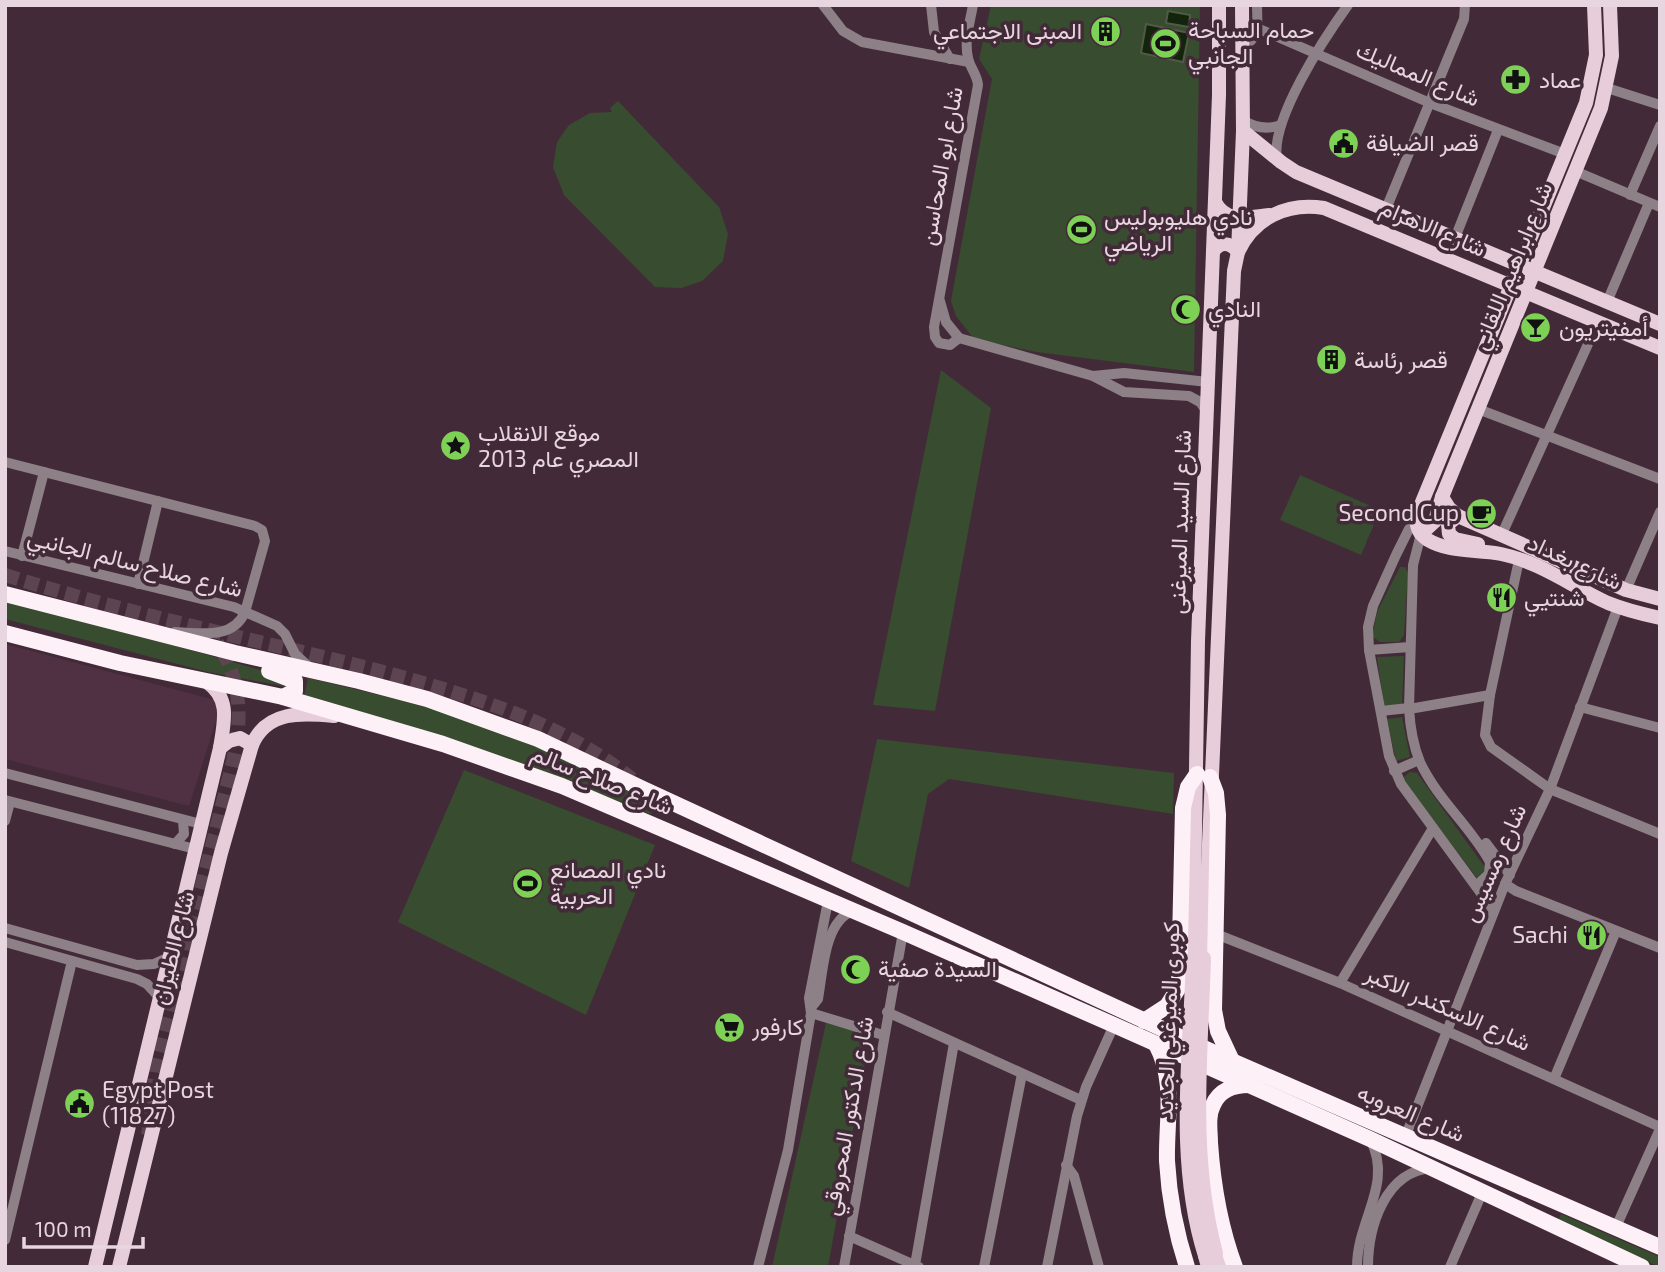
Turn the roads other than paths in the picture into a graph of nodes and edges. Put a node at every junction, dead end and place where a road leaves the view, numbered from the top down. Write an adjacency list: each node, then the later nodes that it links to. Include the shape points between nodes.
1 (823, 5): 14 (street, via 843,31 862,42)
2 (931, 5): 14 (street, via 934,32)
3 (973, 5): 15 (street, شارع ابو المحاسن, via 967,40)
4 (1219, 5): 27 (main road, شارع السيد الميرغنى)
5 (1242, 5): 12 (main road, شارع السيد الميرغنى)
6 (1257, 5): 11 (street)
7 (1348, 5): 13 (street)
8 (1465, 5): 17 (street, via 1464,19)
9 (1594, 5): 23 (main road, شارع ابراهيم اللقاني, via 1593,77)
10 (1610, 5): 16 (main road, شارع ابراهيم اللقاني, via 1613,48)
11 (1257, 28): 12 (street, via 1254,38); 13 (street, شارع المماليك)
12 (1243, 46): 19 (main road, شارع السيد الميرغنى)
13 (1315, 53): 17 (street, شارع المماليك); 20 (street)
14 (950, 59): 15 (street)
15 (969, 62): 44 (street, شارع ابو المحاسن, via 978,85 940,293)
16 (1607, 88): 18 (street); 25 (main road, شارع ابراهيم اللقاني)
17 (1430, 103): 22 (street, شارع المماليك); 29 (street)
18 (1660, 105)
19 (1243, 125): 20 (street); 24 (main road, شارع الاهرام); 31 (main road, شارع السيد الميرغنى)
20 (1281, 125): 24 (street)
21 (1660, 126): 26 (street)
22 (1498, 130): 23 (street, شارع المماليك); 32 (street)
23 (1565, 154): 35 (main road, شارع ابراهيم اللقاني)
24 (1277, 159): 29 (main road, شارع الاهرام)
25 (1575, 171): 26 (street); 36 (main road, شارع ابراهيم اللقاني)
26 (1630, 195): 28 (street)
27 (1215, 202): 31 (main road, via 1224,215); 33 (main road, شارع السيد الميرغنى)
28 (1654, 205): 41 (street)
29 (1387, 209): 32 (main road, شارع الاهرام)
30 (1273, 215): 31 (main road); 34 (main road, شارع الاهرام, via 1252,230); 38 (main road, شارع الاهرام, via 1305,206 1331,210)
31 (1239, 218): 34 (main road, شارع السيد الميرغنى)
32 (1455, 238): 35 (main road, شارع الاهرام)
33 (1213, 252): 34 (main road, via 1225,244); 48 (main road, شارع السيد الميرغنى)
34 (1238, 252): 91 (main road, شارع السيد الميرغنى)
35 (1519, 265): 36 (main road, شارع الاهرام); 38 (main road, شارع ابراهيم اللقاني)
36 (1534, 271): 37 (main road, شارع الاهرام); 39 (main road, شارع ابراهيم اللقاني)
37 (1552, 278): 40 (main road, via 1544,288); 41 (main road, شارع الاهرام)
38 (1511, 285): 39 (main road, شارع الاهرام); 59 (main road, شارع ابراهيم اللقاني)
39 (1526, 291): 40 (main road, شارع الاهرام); 49 (main road, شارع ابراهيم اللقاني)
40 (1546, 300): 42 (main road, شارع الاهرام)
41 (1607, 302): 43 (main road, شارع الاهرام)
42 (1598, 322): 46 (main road, شارع الاهرام); 51 (street)
43 (1660, 324)
44 (942, 327): 45 (street); 45 (street, via 936,341 950,345)
45 (958, 338): 47 (street)
46 (1660, 348)
47 (1093, 376): 48 (street, via 1124,373); 50 (street, via 1129,394 1193,397)
48 (1208, 382): 50 (main road, شارع السيد الميرغنى)
49 (1478, 409): 51 (street); 55 (main road, شارع ابراهيم اللقاني)
50 (1207, 412): 91 (main road, شارع السيد الميرغنى, via 1198,634)
51 (1547, 436): 54 (street); 60 (street)
52 (5, 462): 53 (street)
53 (44, 472): 56 (street); 64 (street)
54 (1660, 479)
55 (1442, 497): 58 (main road, شارع بغداد); 59 (main road, شارع ابراهيم اللقاني, via 1435,521)
56 (158, 501): 67 (street); 72 (street, via 262,530 265,541)
57 (1660, 512): 68 (street)
58 (1458, 516): 60 (main road, شارع بغداد); 62 (main road, via 1448,524 1450,536 1480,544)
59 (1422, 527): 62 (main road, شارع بغداد, via 1453,549); 63 (street, شارع ابراهيم اللقاني, via 1410,527); 66 (street, شارع ابراهيم اللقاني); 84 (street, شارع ابراهيم اللقاني)
60 (1502, 534): 68 (main road, شارع بغداد)
61 (5, 551): 64 (street, شارع صلاح سالم الجانبي)
62 (1488, 552): 65 (main road, شارع بغداد)
63 (1396, 555): 66 (street); 77 (street, شارع ابراهيم اللقاني, via 1371,614)
64 (22, 556): 67 (street, شارع صلاح سالم الجانبي)
65 (1519, 560): 71 (main road, شارع بغداد); 81 (street)
66 (1413, 561): 76 (street, شارع ابراهيم اللقاني)
67 (138, 584): 72 (street, شارع صلاح سالم الجانبي)
68 (1626, 590): 70 (main road, شارع بغداد)
69 (5, 594): 74 (highway, شارع صلاح سالم)
70 (1660, 599)
71 (1618, 607): 73 (main road, شارع بغداد); 83 (street, شارع رمسيس)
72 (245, 612): 74 (street, via 237,625 221,632); 79 (street, شارع صلاح سالم الجانبي, via 280,629 295,654)
73 (1660, 618)
74 (156, 632): 78 (highway, شارع صلاح سالم)
75 (5, 633): 80 (highway, شارع صلاح سالم)
76 (1410, 648): 77 (street); 84 (street, شارع ابراهيم اللقاني)
77 (1368, 650): 85 (street, شارع ابراهيم اللقاني)
78 (235, 653): 79 (highway, شارع صلاح سالم); 82 (highway, via 293,679 295,691)
79 (314, 671): 96 (highway, شارع صلاح سالم, via 405,692 494,721 581,757)
80 (207, 682): 82 (highway, شارع صلاح سالم); 89 (main road, شارع الطيران, via 224,704)
81 (1490, 695): 84 (street); 94 (street, via 1487,743)
82 (283, 697): 86 (highway, شارع صلاح سالم)
83 (1580, 707): 87 (street); 94 (street, شارع رمسيس)
84 (1412, 708): 85 (street); 90 (street, شارع ابراهيم اللقاني); 105 (street, شارع ابراهيم اللقاني, via 1430,768)
85 (1381, 711): 92 (street, شارع ابراهيم اللقاني)
86 (345, 717): 88 (main road, شارع الطيران, via 302,713 281,717 261,729); 101 (highway, شارع صلاح سالم, via 514,769)
87 (1660, 728)
88 (252, 745): 89 (main road, via 240,738); 151 (main road, شارع الطيران, via 217,866)
89 (220, 748): 99 (main road, شارع الطيران)
90 (1419, 760): 92 (street); 106 (street, شارع ابراهيم اللقاني, via 1490,862 1489,874)
91 (1204, 767): 113 (highway, شارع السيد الميرغنى, via 1216,793 1218,815); 119 (highway, شارع السيد الميرغنى, via 1188,787 1183,808); 158 (main road, كوبرى الميرغني الجديد, bridge, via 1187,1160 1193,1213); 159 (main road, كوبرى الميرغني الجديد, bridge, via 1198,1134 1204,1199)
92 (1394, 771): 100 (street, شارع ابراهيم اللقاني)
93 (5, 773): 97 (street)
94 (1550, 789): 102 (street); 105 (street, شارع رمسيس)
95 (8, 801): 98 (street); 103 (street)
96 (675, 804): 101 (highway); 126 (highway, شارع صلاح سالم)
97 (183, 820): 99 (street); 103 (street, via 184,834)
98 (5, 821)
99 (201, 824): 104 (main road, شارع الطيران)
100 (1433, 828): 106 (street, شارع ابراهيم اللقاني); 121 (street)
101 (664, 829): 107 (highway, شارع صلاح سالم)
102 (1660, 834)
103 (175, 844): 104 (street)
104 (195, 849): 116 (main road, شارع الطيران)
105 (1507, 879): 109 (street, شارع رمسيس); 111 (street, via 1516,891)
106 (1476, 886): 109 (street, شارع ابراهيم اللقاني)
107 (828, 901): 108 (highway, شارع صلاح سالم); 124 (street, via 809,998)
108 (853, 911): 112 (highway, شارع صلاح سالم); 124 (street, via 833,928 818,999)
109 (1494, 911): 128 (street, شارع رمسيس)
110 (5, 928): 118 (street)
111 (1616, 931): 115 (street); 134 (street)
112 (903, 932): 125 (street, شارع الدكتور المحروقي); 127 (highway, شارع صلاح سالم)
113 (1216, 934): 121 (street, شارع الاسكندر الاكبر); 122 (highway, شارع السيد الميرغنى)
114 (5, 942): 117 (street)
115 (1660, 948)
116 (169, 957): 118 (street); 123 (main road, شارع الطيران)
117 (72, 961): 120 (street); 147 (street)
118 (145, 965): 120 (street, via 147,974)
119 (1179, 979): 122 (highway, via 1196,987); 126 (highway, شارع السيد الميرغنى, via 1172,1001)
120 (142, 981): 123 (street)
121 (1340, 983): 128 (street, شارع الاسكندر الاكبر)
122 (1215, 985): 132 (highway, شارع السيد الميرغنى, via 1217,1031)
123 (159, 997): 150 (main road, شارع الطيران)
124 (811, 1010): 129 (street); 152 (street, via 789,1150)
125 (887, 1012): 129 (street, شارع الدكتور المحروقي); 130 (street)
126 (1144, 1021): 132 (highway, شارع العروبه)
127 (1114, 1025): 131 (highway, شارع صلاح سالم); 136 (street)
128 (1446, 1031): 134 (street, شارع الاسكندر الاكبر); 140 (street, شارع رمسيس)
129 (883, 1035): 146 (street, شارع الدكتور المحروقي)
130 (954, 1043): 133 (street); 149 (street)
131 (1156, 1044): 135 (highway, شارع العروبه); 137 (highway, via 1168,1077)
132 (1232, 1061): 140 (highway, شارع العروبه)
133 (1022, 1073): 136 (street); 154 (street)
134 (1554, 1079): 139 (street, شارع الاسكندر الاكبر)
135 (1249, 1085): 138 (highway, via 1227,1089); 141 (highway, شارع العروبه)
136 (1081, 1100): 142 (street)
137 (1169, 1107): 138 (highway, via 1180,1097 1194,1096); 157 (highway, via 1169,1181)
138 (1210, 1113): 160 (highway, via 1214,1192)
139 (1660, 1128): 145 (street)
140 (1406, 1135): 145 (highway, شارع العروبه)
141 (1370, 1139): 143 (highway, شارع العروبه); 161 (street, via 1377,1154 1378,1180 1360,1236)
142 (1066, 1165): 155 (street); 156 (street, via 1074,1176)
143 (1434, 1168): 144 (highway, شارع العروبه); 162 (street, via 1405,1176 1388,1193 1372,1233)
144 (1482, 1193): 163 (street); 164 (highway, شارع العروبه)
145 (1616, 1227): 148 (highway, شارع العروبه)
146 (849, 1236): 149 (street); 153 (street, شارع الدكتور المحروقي)
147 (5, 1240)
148 (1660, 1247)
149 (917, 1266)
150 (94, 1267)
151 (119, 1267)
152 (758, 1267)
153 (844, 1267)
154 (984, 1267)
155 (1047, 1267)
156 (1099, 1267)
157 (1187, 1267)
158 (1208, 1267)
159 (1220, 1267)
160 (1235, 1267)
161 (1357, 1267)
162 (1368, 1267)
163 (1450, 1267)
164 (1642, 1267)

